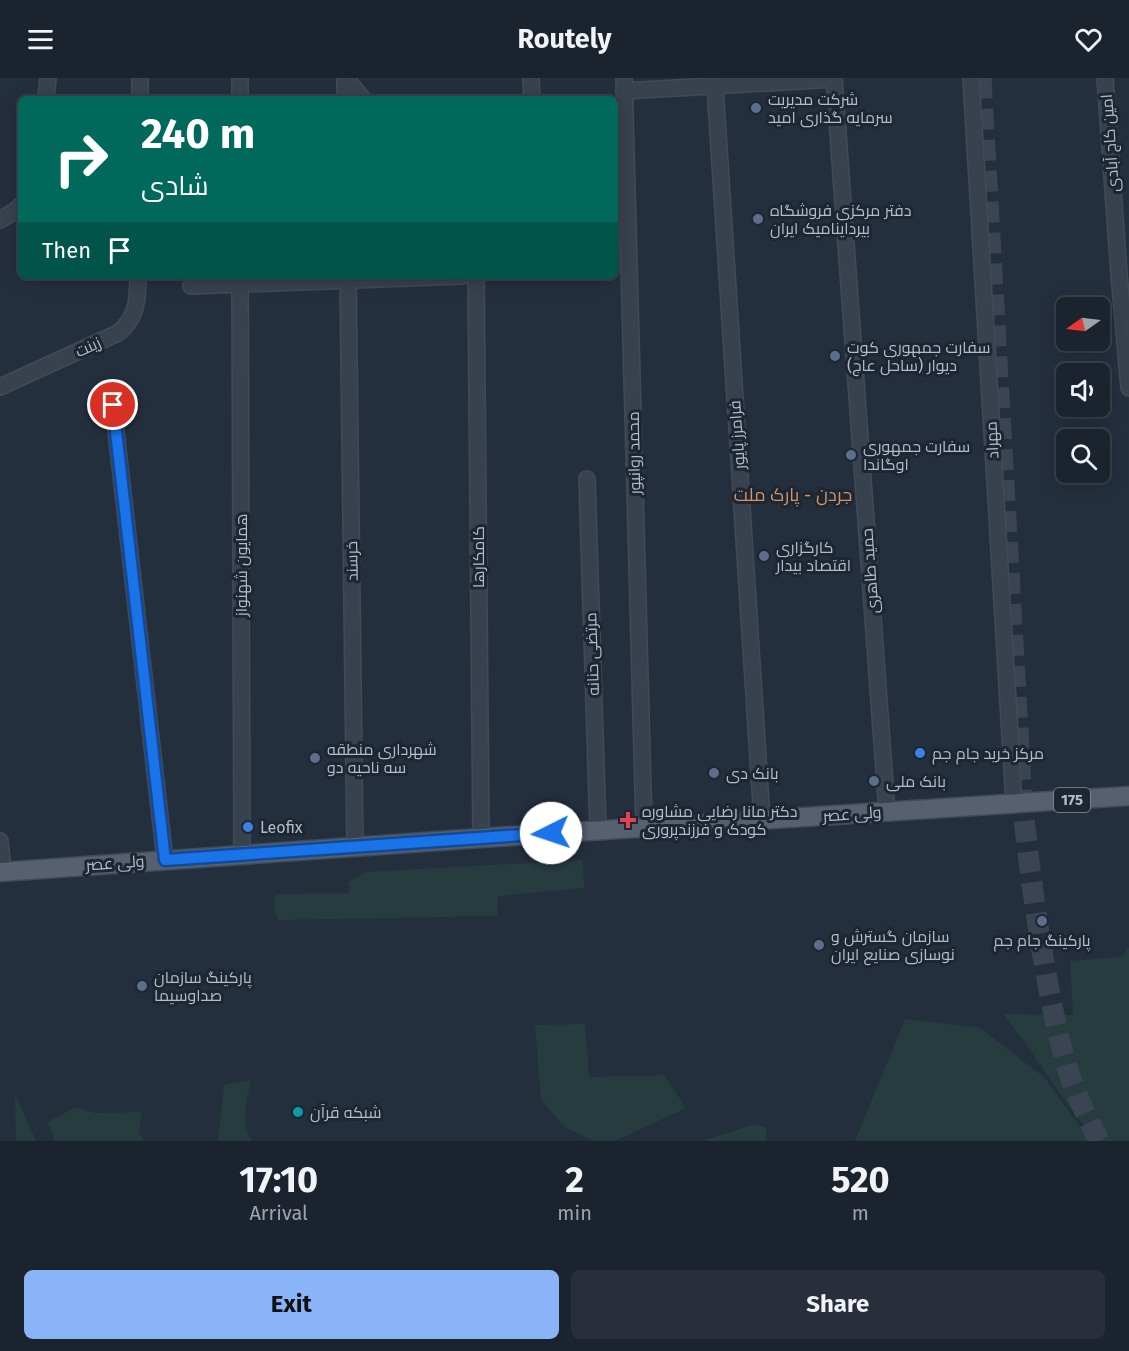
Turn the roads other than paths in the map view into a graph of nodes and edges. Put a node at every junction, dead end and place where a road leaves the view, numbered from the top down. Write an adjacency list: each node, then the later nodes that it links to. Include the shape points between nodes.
1 (48, 78): 12 (street)
2 (140, 78): 13 (street)
3 (240, 78): 14 (street)
4 (345, 78): 15 (street); 16 (street)
5 (531, 78): 17 (street)
6 (971, 78): 32 (street, مهراد)
7 (1105, 78): 28 (street, امین کاج آبادی)
8 (834, 79): 9 (street); 33 (street, حمید طاهری)
9 (739, 81): 11 (street)
10 (624, 85): 11 (street); 18 (street, محمد روانپور)
11 (715, 86): 34 (street, فرامرز پایور)
12 (46, 96)
13 (140, 96)
14 (240, 96)
15 (345, 96)
16 (360, 96)
17 (532, 96)
18 (620, 113): 35 (street, محمد روانپور)
19 (18, 208): 20 (street)
20 (0, 220)
21 (138, 279): 27 (street, زینت, via 135,312 126,327)
22 (294, 279): 25 (street)
23 (348, 279): 39 (street, خرسند)
24 (476, 279): 37 (street, کامکارها)
25 (240, 280): 26 (street); 40 (street, همایون شهنواز)
26 (191, 286)
27 (0, 387)
28 (1129, 388)
29 (113, 405): 41 (street)
30 (587, 479): 36 (street, مرتضی حنانه)
31 (1129, 796): 32 (main road, ولی عصر / 175)
32 (1014, 803): 33 (main road, ولی عصر / 175)
33 (887, 812): 34 (main road, ولی عصر / 175)
34 (762, 820): 35 (main road, ولی عصر / 175)
35 (644, 828): 36 (main road, ولی عصر / 175)
36 (597, 830): 37 (main road, ولی عصر / 175)
37 (480, 838): 39 (main road, ولی عصر / 175)
38 (0, 841): 42 (street)
39 (356, 847): 40 (main road, ولی عصر / 175)
40 (242, 855): 41 (main road, ولی عصر / 175)
41 (165, 860): 42 (main road, ولی عصر / 175)
42 (2, 871)

